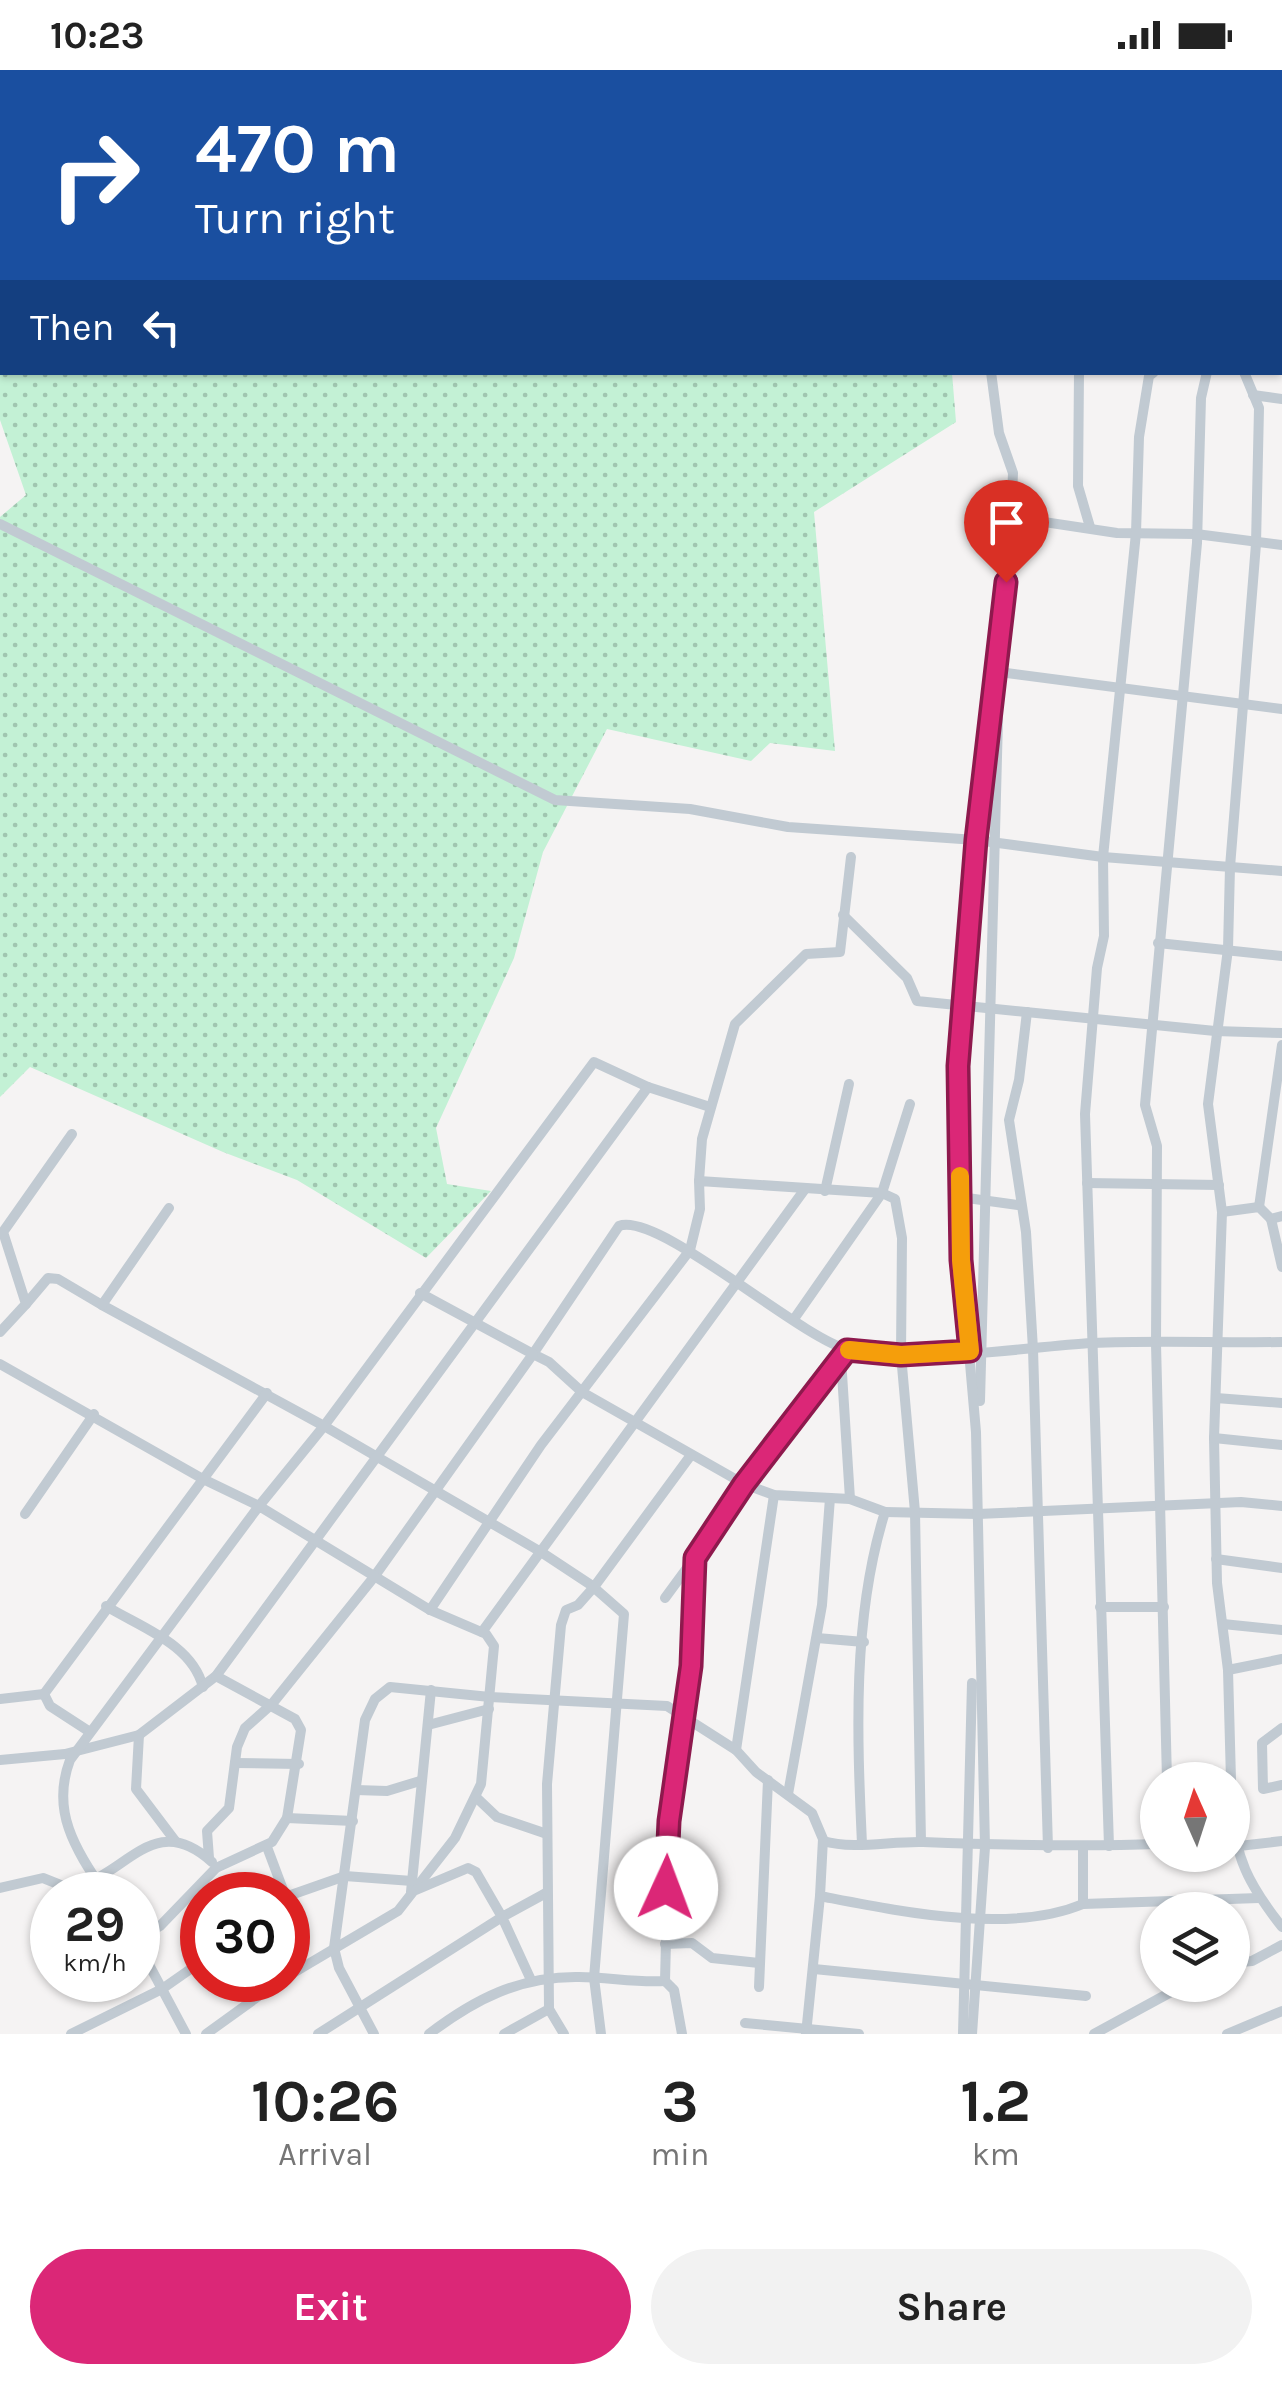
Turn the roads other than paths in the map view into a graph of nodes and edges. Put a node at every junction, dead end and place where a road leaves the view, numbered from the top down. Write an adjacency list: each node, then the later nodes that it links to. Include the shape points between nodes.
1 (991, 375): 8 (street, via 999,433 1013,473)
2 (1079, 375): 10 (street, via 1078,486)
3 (1150, 375): 11 (street, via 1139,437)
4 (1206, 375): 12 (street)
5 (1245, 375): 6 (street)
6 (1253, 394): 7 (street); 13 (street, via 1259,408)
7 (1282, 400)
8 (1011, 517): 10 (street); 15 (street)
9 (0, 524): 20 (street, via 555,800 690,809 788,828)
10 (1090, 527): 11 (street)
11 (1136, 533): 12 (street); 16 (street)
12 (1196, 534): 13 (street); 17 (street)
13 (1256, 544): 14 (street); 18 (street)
14 (1282, 545)
15 (999, 668): 16 (street); 20 (street); 220 (street)
16 (1120, 690): 17 (street); 22 (street)
17 (1181, 695): 18 (street); 23 (street)
18 (1243, 702): 19 (street); 24 (street)
19 (1282, 708)
20 (976, 840): 22 (street); 30 (street)
21 (851, 856): 26 (street)
22 (1104, 857): 23 (street); 32 (street, via 1104,936)
23 (1165, 862): 24 (street); 27 (street)
24 (1230, 868): 25 (street); 28 (street)
25 (1282, 871)
26 (843, 914): 30 (street, via 907,978 917,1001); 40 (street, via 840,952 806,954 735,1024)
27 (1158, 942): 28 (street); 33 (street)
28 (1228, 949): 29 (street); 34 (street)
29 (1282, 956)
30 (962, 1006): 31 (street); 49 (street)
31 (1027, 1012): 32 (street); 50 (street, via 1009,1120)
32 (1093, 1017): 33 (street); 43 (street)
33 (1154, 1024): 34 (street); 44 (street, via 1145,1105 1157,1146)
34 (1215, 1031): 35 (street); 45 (street, via 1208,1104)
35 (1282, 1034)
36 (1282, 1044): 51 (street)
37 (849, 1084): 47 (street)
38 (648, 1087): 40 (street); 58 (street, via 594,1062); 62 (street)
39 (910, 1104): 48 (street)
40 (710, 1107): 42 (street)
41 (72, 1134): 59 (street, via 3,1232)
42 (699, 1181): 46 (street); 55 (street)
43 (1087, 1183): 44 (street); 65 (street)
44 (1157, 1183): 45 (street); 67 (street)
45 (1218, 1185): 53 (street)
46 (805, 1190): 47 (street); 57 (street)
47 (825, 1191): 48 (street)
48 (882, 1193): 61 (street); 72 (street, via 895,1199 900,1217)
49 (960, 1197): 50 (street); 69 (street)
50 (1018, 1205): 68 (street, via 1026,1232)
51 (1259, 1207): 53 (street); 54 (street)
52 (169, 1208): 60 (street)
53 (1222, 1212): 66 (street)
54 (1276, 1218): 56 (street)
55 (690, 1250): 57 (street); 70 (street, via 638,1224 620,1226); 74 (street)
56 (1282, 1267)
57 (736, 1286): 61 (street); 79 (street)
58 (420, 1293): 62 (street); 80 (street)
59 (26, 1304): 60 (street, via 48,1278 58,1278); 63 (street)
60 (102, 1306): 75 (street)
61 (794, 1319): 71 (street)
62 (474, 1323): 70 (street); 84 (street)
63 (0, 1332)
64 (1282, 1342): 66 (street)
65 (1094, 1343): 67 (street); 68 (street); 95 (street)
66 (1216, 1343): 67 (street); 76 (street)
67 (1156, 1344): 94 (street)
68 (1033, 1348): 69 (street); 98 (street)
69 (970, 1351): 72 (street); 100 (street)
70 (533, 1354): 74 (street); 87 (street)
71 (844, 1354): 72 (street); 86 (street); 90 (street)
72 (901, 1355): 97 (street)
73 (0, 1364): 78 (street)
74 (582, 1392): 79 (street); 101 (street)
75 (267, 1393): 80 (street); 85 (street)
76 (1216, 1398): 77 (street); 81 (street)
77 (1282, 1403)
78 (94, 1414): 85 (street); 99 (street)
79 (637, 1421): 83 (street); 103 (street)
80 (324, 1426): 84 (street); 92 (street)
81 (1214, 1438): 82 (street); 91 (street)
82 (1282, 1445)
83 (691, 1454): 86 (street); 108 (street)
84 (381, 1456): 87 (street); 102 (street)
85 (203, 1479): 92 (street); 110 (street)
86 (744, 1484): 88 (street); 104 (street)
87 (436, 1490): 101 (street); 107 (street)
88 (774, 1496): 89 (street); 137 (street)
89 (830, 1498): 90 (street); 117 (street)
90 (850, 1500): 96 (street)
91 (1216, 1505): 93 (street); 94 (street); 105 (street)
92 (259, 1506): 102 (street); 118 (street)
93 (1282, 1506)
94 (1160, 1508): 95 (street); 112 (street)
95 (1097, 1509): 98 (street); 111 (street)
96 (886, 1512): 97 (street); 119 (street)
97 (914, 1512): 100 (street); 155 (street)
98 (1041, 1512): 100 (street); 163 (street)
99 (25, 1514)
100 (978, 1514): 162 (street)
101 (489, 1521): 103 (street); 113 (street)
102 (315, 1543): 107 (street); 122 (street)
103 (541, 1552): 108 (street); 116 (street)
104 (695, 1558): 109 (street); 131 (street)
105 (1216, 1560): 106 (street); 114 (street)
106 (1282, 1568)
107 (374, 1577): 113 (street); 129 (street)
108 (594, 1587): 127 (street, via 566,1610); 130 (street, via 624,1614)
109 (665, 1598)
110 (106, 1606): 118 (street); 125 (street)
111 (1100, 1607): 112 (street); 160 (street)
112 (1164, 1607): 139 (street)
113 (430, 1610): 116 (street)
114 (1223, 1624): 115 (street); 121 (street)
115 (1282, 1630)
116 (482, 1632): 128 (street, via 494,1646)
117 (817, 1638): 119 (street); 147 (street)
118 (162, 1639): 123 (street, via 189,1657); 134 (street)
119 (864, 1642): 156 (street, via 858,1732)
120 (1282, 1659): 121 (street)
121 (1228, 1670): 140 (street)
122 (216, 1676): 123 (street); 129 (street)
123 (204, 1687): 135 (street)
124 (430, 1690): 128 (street); 132 (street); 146 (street, via 390,1687 375,1699 365,1720)
125 (44, 1694): 126 (street); 134 (street, via 50,1706)
126 (0, 1699)
127 (551, 1700): 128 (street); 130 (street); 151 (street)
128 (489, 1703): 132 (street); 148 (street)
129 (272, 1704): 141 (street, via 240,1736); 142 (street, via 301,1730)
130 (618, 1705): 131 (street, via 667,1706); 193 (street)
131 (684, 1714): 137 (street); 185 (street, via 669,1821)
132 (428, 1725): 144 (street)
133 (1282, 1728): 145 (street, via 1262,1744 1261,1761 1263,1789)
134 (90, 1732): 136 (street)
135 (139, 1735): 136 (street); 154 (street, via 136,1789)
136 (80, 1747): 138 (street); 165 (street, via 62,1786 62,1819)
137 (736, 1750): 143 (street)
138 (0, 1760)
139 (1167, 1762)
140 (1231, 1762)
141 (235, 1763): 142 (street); 164 (street, via 229,1808 208,1831)
142 (299, 1764): 149 (street)
143 (768, 1780): 147 (street); 190 (street)
144 (420, 1781): 146 (street, via 387,1791); 172 (street)
145 (1282, 1786)
146 (356, 1790): 150 (street)
147 (788, 1794): 152 (street, via 812,1813)
148 (477, 1798): 151 (street, via 497,1817); 172 (street, via 455,1838)
149 (286, 1818): 150 (street); 161 (street)
150 (353, 1821): 170 (street)
151 (547, 1834): 175 (street)
152 (822, 1841): 156 (street); 176 (street)
153 (1282, 1841): 158 (street)
154 (176, 1842): 164 (street); 166 (street, via 151,1843)
155 (920, 1842): 156 (street); 162 (street)
156 (862, 1844)
157 (1140, 1845): 160 (street)
158 (1250, 1845)
159 (1082, 1846): 160 (street); 163 (street); 179 (street)
160 (1109, 1846)
161 (267, 1847): 164 (street); 168 (street)
162 (985, 1847): 163 (street); 181 (street)
163 (1048, 1848)
164 (212, 1863): 167 (street)
165 (91, 1872)
166 (104, 1872)
167 (206, 1872)
168 (277, 1872)
169 (1247, 1872): 177 (street)
170 (345, 1876): 172 (street); 174 (street); 187 (street)
171 (30, 1881): 173 (street)
172 (412, 1887): 182 (street, via 468,1868); 187 (street, via 398,1911)
173 (0, 1888)
174 (310, 1888)
175 (546, 1893): 182 (street); 194 (street)
176 (820, 1896): 181 (street, via 898,1911); 191 (street)
177 (1259, 1898): 179 (street); 180 (street)
178 (180, 1904): 183 (street)
179 (1083, 1904): 181 (street, via 1016,1920)
180 (1277, 1912): 184 (street)
181 (983, 1916): 197 (street)
182 (502, 1917): 195 (street); 204 (street)
183 (160, 1926)
184 (1282, 1927)
185 (666, 1944): 190 (street, via 692,1943 712,1958); 196 (street)
186 (1282, 1945): 188 (street)
187 (334, 1948): 189 (street); 204 (street)
188 (1250, 1961)
189 (310, 1962)
190 (759, 1963): 199 (street)
191 (814, 1969): 197 (street); 208 (street)
192 (180, 1976): 200 (street)
193 (594, 1978): 194 (street); 196 (street); 217 (street)
194 (548, 1979): 195 (street); 205 (street)
195 (531, 1980): 214 (street, via 484,1996)
196 (665, 1981): 218 (street, via 674,1990)
197 (976, 1982): 201 (street); 221 (street)
198 (160, 1985): 200 (street)
199 (758, 1987)
200 (162, 1989): 209 (street); 210 (street)
201 (1086, 1996)
202 (251, 2002): 211 (street)
203 (1153, 2002): 222 (street)
204 (359, 2008): 212 (street); 213 (street)
205 (549, 2009): 215 (street); 216 (street)
206 (1282, 2010): 223 (street)
207 (745, 2023): 208 (street)
208 (807, 2031): 219 (street)
209 (71, 2034)
210 (186, 2034)
211 (206, 2034)
212 (318, 2034)
213 (374, 2034)
214 (429, 2034)
215 (504, 2034)
216 (564, 2034)
217 (601, 2034)
218 (682, 2034)
219 (858, 2034)
220 (963, 2034)
221 (972, 2034)
222 (1094, 2034)
223 (1227, 2034)

